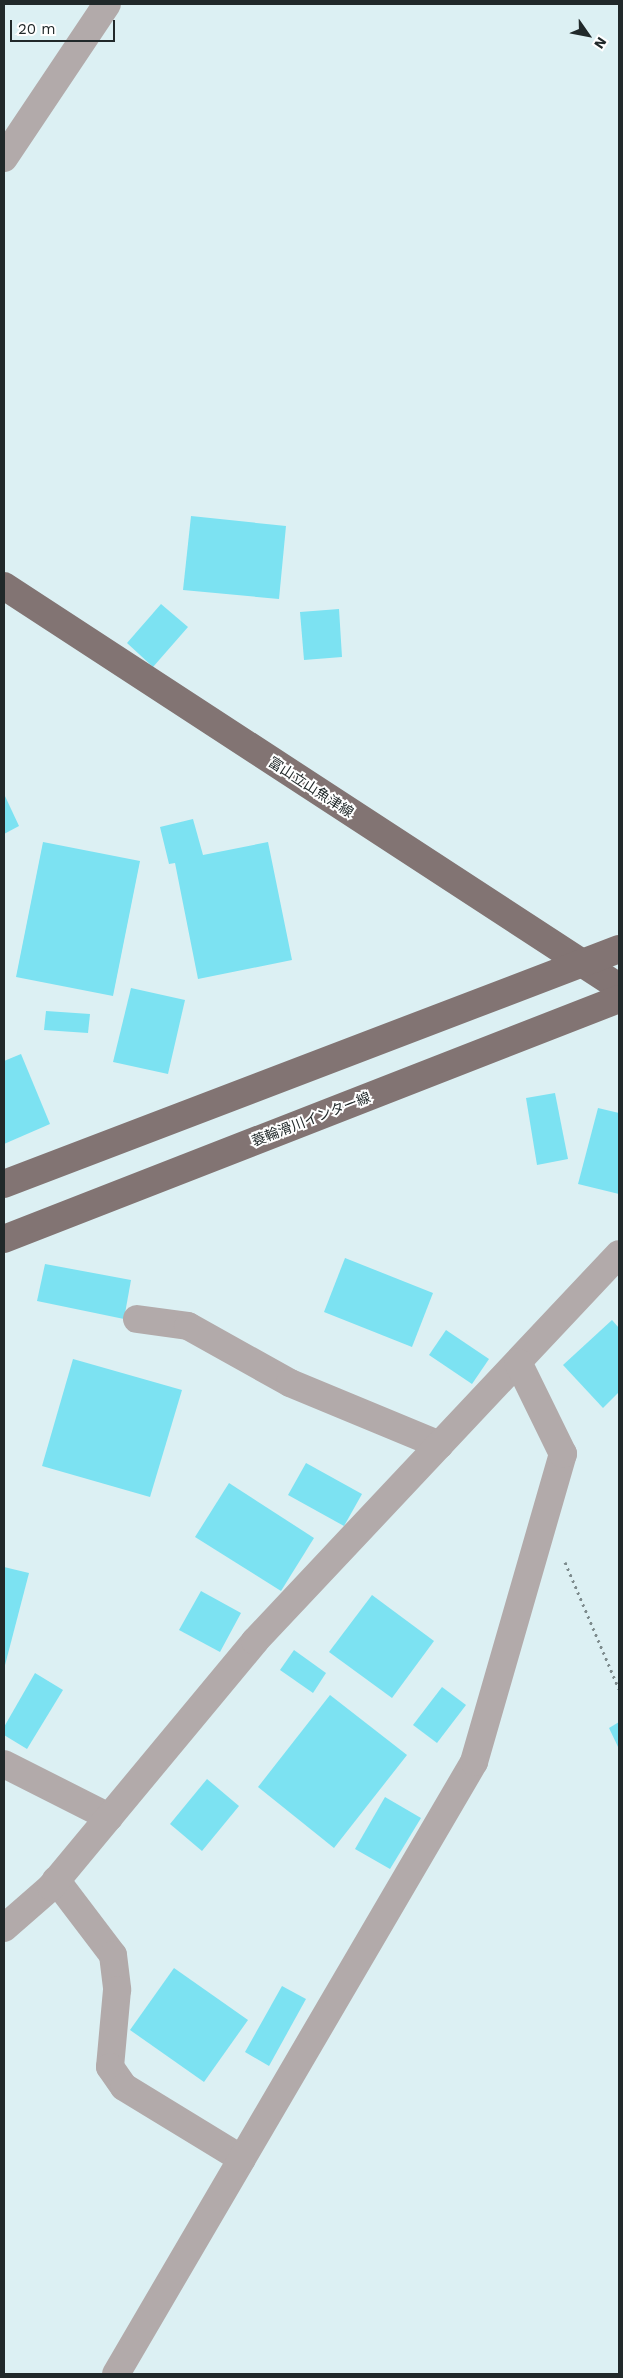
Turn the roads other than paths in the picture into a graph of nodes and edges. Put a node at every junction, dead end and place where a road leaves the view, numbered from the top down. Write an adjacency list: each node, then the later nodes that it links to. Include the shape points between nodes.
1 (107, 4): 2 (street)
2 (4, 158)
3 (4, 586): 5 (main road, 富山立山魚津線)
4 (619, 949): 5 (main road)
5 (582, 963): 6 (main road, 富山立山魚津線); 8 (main road)
6 (619, 987)
7 (619, 999): 9 (main road, 蓑輪滑川インター線)
8 (4, 1184)
9 (4, 1240)
10 (619, 1254): 12 (street)
11 (137, 1319): 13 (street, via 188,1326 290,1382)
12 (518, 1362): 13 (street); 18 (street, via 563,1454 474,1762)
13 (440, 1445): 15 (street, via 255,1641)
14 (4, 1764): 15 (street)
15 (108, 1817): 16 (street)
16 (56, 1880): 17 (street); 18 (street, via 113,1955 118,1990 110,2067 124,2088)
17 (4, 1928)
18 (242, 2159): 19 (street)
19 (116, 2374)

